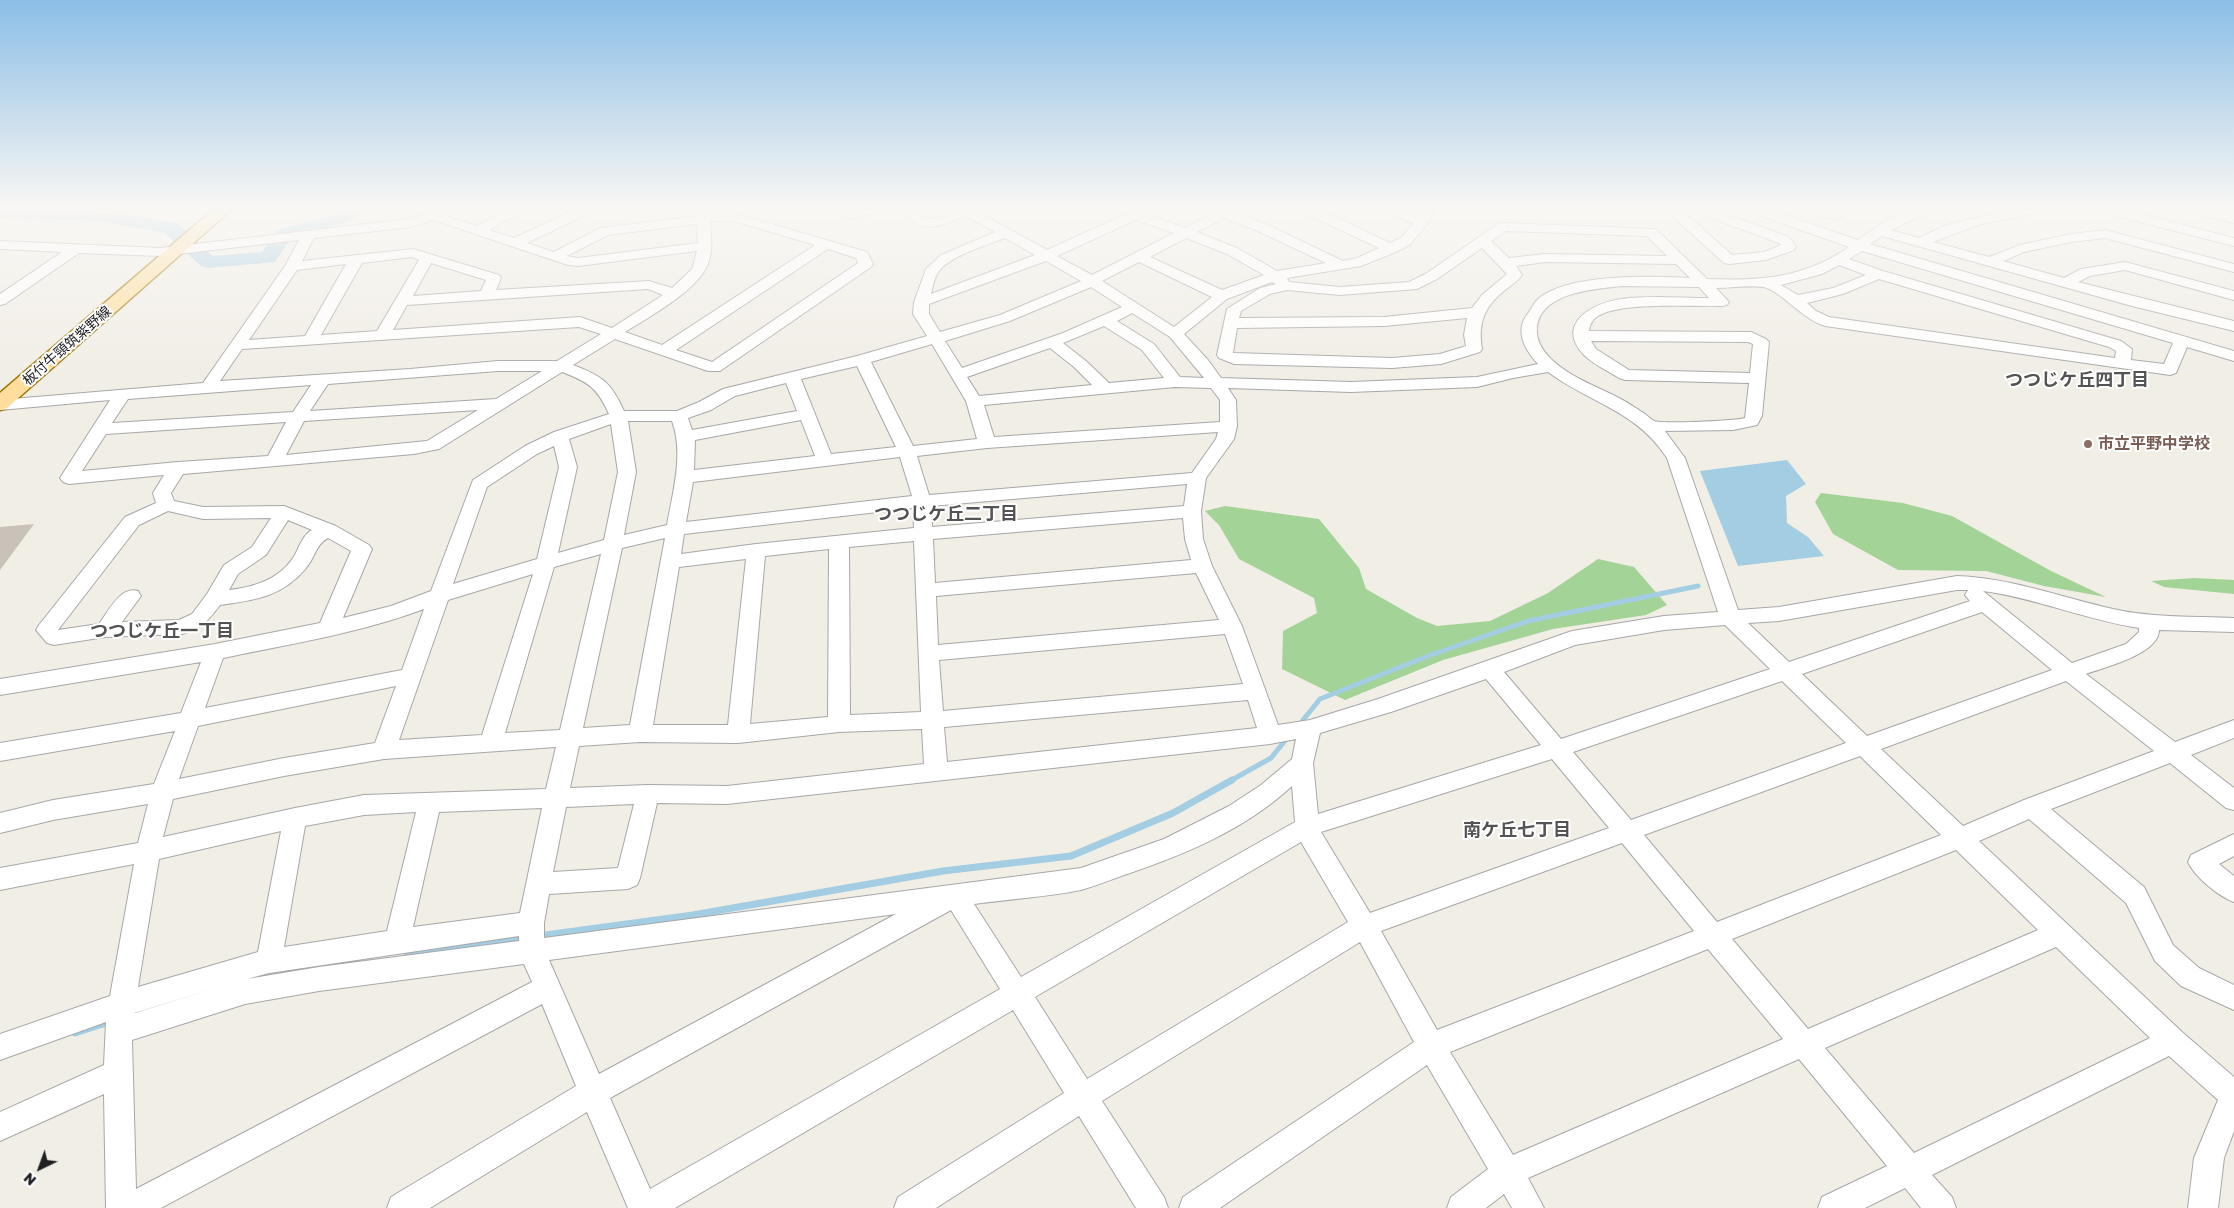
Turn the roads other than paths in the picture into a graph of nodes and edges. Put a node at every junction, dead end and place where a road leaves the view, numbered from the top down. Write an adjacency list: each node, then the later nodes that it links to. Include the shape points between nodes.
1 (51, 265): 34 (street)
2 (153, 265): 75 (main road, 板付牛頸筑紫野線)
3 (154, 265): 78 (main road, 板付牛頸筑紫野線)
4 (299, 265): 25 (street)
5 (353, 265): 57 (street)
6 (423, 265): 43 (street)
7 (454, 265): 37 (street, via 494,278)
8 (700, 265): 38 (street, via 698,271)
9 (794, 265): 61 (street)
10 (864, 265): 61 (street, via 714,368)
11 (938, 265): 44 (street, via 933,269)
12 (1023, 265): 44 (street, via 979,284)
13 (1066, 265): 30 (street)
14 (1120, 265): 30 (street)
15 (1156, 265): 39 (street)
16 (1261, 265): 28 (street)
17 (1447, 265): 36 (street, via 1412,286 1340,291)
18 (1508, 265): 47 (street, via 1515,275)
19 (1686, 265): 35 (street)
20 (1780, 265): 29 (street)
21 (1830, 265): 29 (street)
22 (1855, 265): 27 (street)
23 (1926, 265): 50 (street)
24 (2002, 265): 32 (street)
25 (292, 266): 60 (street)
26 (1343, 266): 28 (street)
27 (1878, 274): 41 (street, via 1831,294); 64 (street, via 2115,344 2124,349)
28 (1275, 276): 36 (street); 39 (street)
29 (1798, 278): 31 (street)
30 (1092, 281): 46 (street); 56 (street, via 1005,318)
31 (1766, 282): 35 (street); 41 (street)
32 (2065, 283): 40 (street, via 2086,272 2124,266); 45 (street)
33 (0, 284): 34 (street)
34 (24, 284): 42 (street)
35 (1705, 284): 55 (street, via 1722,302 1621,303 1595,311 1583,322); 66 (street, via 1592,283 1563,290 1544,300 1533,312 1528,331 1534,349)
36 (1287, 286): 49 (street, via 1265,291 1234,308)
37 (487, 294): 38 (street, via 649,285); 43 (street)
38 (674, 294): 52 (street)
39 (1222, 296): 54 (street)
40 (2234, 296)
41 (1795, 300): 64 (street, via 1810,314 1825,321)
42 (0, 301)
43 (402, 301): 53 (street)
44 (921, 302): 56 (street, via 921,314)
45 (2137, 303): 50 (street); 51 (street)
46 (1133, 307): 48 (street); 54 (street)
47 (1476, 312): 49 (street, via 1436,319 1367,323); 49 (street, via 1470,332 1474,349 1441,359 1392,363 1234,359 1225,355)
48 (1106, 321): 59 (street); 71 (street, via 1148,347)
49 (1230, 323)
50 (2131, 326): 58 (street)
51 (2234, 326)
52 (614, 333): 53 (street, via 580,322); 61 (street); 65 (street)
53 (383, 334): 57 (street)
54 (1175, 334): 72 (street)
55 (1581, 336): 69 (street, via 1590,352 1624,375); 69 (street, via 1751,337 1761,342)
56 (938, 338): 63 (street); 67 (street)
57 (311, 339): 60 (street)
58 (2182, 341): 62 (street); 64 (street, via 2170,370)
59 (1053, 343): 67 (street); 74 (street)
60 (237, 345): 73 (street)
61 (663, 351)
62 (2234, 356)
63 (862, 360): 68 (street); 90 (street)
64 (2123, 364)
65 (560, 366): 70 (street, via 498,366); 79 (street); 82 (street, via 600,384)
66 (1551, 368): 72 (street, via 1477,382 1419,386); 85 (street)
67 (959, 374): 77 (street)
68 (792, 377): 80 (street); 83 (street, via 729,392)
69 (1758, 378): 85 (street, via 1754,416 1746,424)
70 (323, 380): 73 (street); 81 (street)
71 (1175, 382): 72 (street); 74 (street)
72 (1216, 382): 84 (street, via 1228,400)
73 (208, 386): 76 (street)
74 (1104, 388): 77 (street)
75 (0, 392)
76 (122, 395): 78 (street); 86 (street)
77 (974, 401): 89 (street)
78 (0, 404)
79 (499, 404): 81 (street); 92 (street, via 433,445)
80 (808, 414): 88 (street); 91 (street)
81 (299, 415): 86 (street); 92 (street)
82 (618, 416): 83 (street); 87 (street); 104 (street, via 627,472)
83 (679, 416): 88 (street)
84 (1228, 426): 89 (street); 95 (street, via 1225,439)
85 (1653, 426): 115 (street, via 1676,458)
86 (101, 429): 93 (street, via 69,478)
87 (560, 436): 107 (street, via 568,467); 111 (street, via 531,450 479,484)
88 (686, 436): 94 (street)
89 (987, 443): 90 (street)
90 (907, 452): 91 (street); 96 (street)
91 (825, 460): 94 (street)
92 (273, 462): 93 (street)
93 (178, 467): 97 (street, via 162,493)
94 (685, 477): 100 (street)
95 (1197, 478): 96 (street); 98 (street)
96 (922, 501): 100 (street); 102 (street)
97 (166, 505): 99 (street, via 203,513); 120 (street, via 132,521 46,630 54,638)
98 (1192, 511): 102 (street); 108 (street, via 1194,540)
99 (284, 512): 101 (street); 113 (street, via 259,551 231,570)
100 (677, 529): 104 (street); 106 (street)
101 (329, 530): 113 (street, via 314,537 300,563 283,580 258,593); 119 (street, via 362,549)
102 (922, 533): 103 (street); 110 (street)
103 (839, 542): 105 (street); 131 (street)
104 (613, 544): 107 (street); 137 (street)
105 (756, 550): 106 (street); 135 (street)
106 (671, 562): 134 (street)
107 (546, 563): 111 (street); 138 (street)
108 (1202, 566): 110 (street); 118 (street)
109 (1957, 583): 114 (street); 115 (street, via 1779,614); 116 (street, via 1982,582 2008,587 2113,616)
110 (927, 590): 122 (street)
111 (441, 594): 119 (street, via 396,612); 126 (street)
112 (131, 596): 120 (street)
113 (214, 599): 120 (street, via 199,619 182,627)
114 (1986, 603): 124 (street); 125 (street)
115 (1731, 619): 123 (street, via 1664,623 1572,638); 124 (street)
116 (2149, 622): 117 (street); 125 (street, via 2149,634 2132,649)
117 (2234, 625)
118 (1232, 626): 122 (street); 128 (street)
119 (328, 629): 121 (street)
120 (105, 630)
121 (215, 652): 127 (street); 129 (street)
122 (928, 653): 130 (street)
123 (1490, 669): 132 (street); 140 (street)
124 (1786, 672): 139 (street); 140 (street)
125 (2069, 672): 139 (street); 143 (street)
126 (409, 676): 129 (street); 141 (street)
127 (0, 687)
128 (1256, 691): 130 (street); 136 (street)
129 (189, 720): 142 (street); 146 (street)
130 (932, 720): 131 (street); 145 (street)
131 (839, 724): 135 (street)
132 (1310, 728): 136 (street); 144 (street)
133 (2234, 729): 143 (street)
134 (640, 732): 135 (street); 137 (street)
135 (738, 734)
136 (1270, 735): 145 (street)
137 (570, 739): 138 (street); 148 (street)
138 (492, 742): 141 (street)
139 (1863, 746): 155 (street); 156 (street)
140 (1557, 749): 154 (street); 155 (street)
141 (384, 750): 146 (street)
142 (0, 752)
143 (2172, 753): 149 (street); 151 (street)
144 (1302, 763): 154 (street); 162 (street, via 1259,800 1186,841 1128,864 1081,879)
145 (936, 771): 147 (street, via 727,795)
146 (164, 792): 153 (street); 158 (street)
147 (648, 794): 148 (street); 160 (street, via 628,878)
148 (556, 797): 150 (street); 160 (street)
149 (2234, 800)
150 (430, 801): 152 (street, via 364,805); 167 (street)
151 (2032, 807): 156 (street); 172 (street, via 2136,895 2164,953 2190,977)
152 (295, 818): 158 (street); 169 (street)
153 (0, 822)
154 (1307, 827): 164 (street, via 1312,841); 171 (street)
155 (1627, 832): 164 (street); 166 (street)
156 (1960, 838): 165 (street); 166 (street)
157 (2234, 844): 161 (street, via 2200,862)
158 (148, 851): 159 (street); 173 (street)
159 (0, 879)
160 (538, 884): 163 (street)
161 (2234, 891)
162 (955, 895): 168 (street); 171 (street); 180 (street)
163 (531, 923): 167 (street); 168 (street)
164 (1364, 926): 177 (street); 182 (street)
165 (2059, 933): 175 (street); 176 (street)
166 (1712, 935): 176 (street); 177 (street)
167 (397, 941): 169 (street)
168 (532, 951): 170 (street); 174 (street, via 245,992)
169 (269, 961): 173 (street)
170 (548, 987): 180 (street); 187 (street)
171 (1017, 993): 182 (street); 189 (street)
172 (2234, 998)
173 (122, 1004): 174 (street); 178 (street)
174 (119, 1031): 179 (street)
175 (2172, 1041): 181 (street); 184 (street)
176 (1804, 1045): 184 (street); 185 (street)
177 (1431, 1046): 185 (street); 192 (street)
178 (0, 1047)
179 (118, 1072): 183 (street); 186 (street)
180 (593, 1092): 188 (street); 189 (street)
181 (2234, 1096): 197 (street, via 2210,1158)
182 (1083, 1097): 190 (street); 191 (street)
183 (0, 1128)
184 (1908, 1170): 195 (street); 196 (street)
185 (1508, 1172): 193 (street); 194 (street)
186 (121, 1208)
187 (130, 1208)
188 (402, 1208)
189 (644, 1208)
190 (909, 1208)
191 (1153, 1208)
192 (1194, 1208)
193 (1462, 1208)
194 (1530, 1208)
195 (1833, 1208)
196 (1941, 1208)
197 (2203, 1208)

